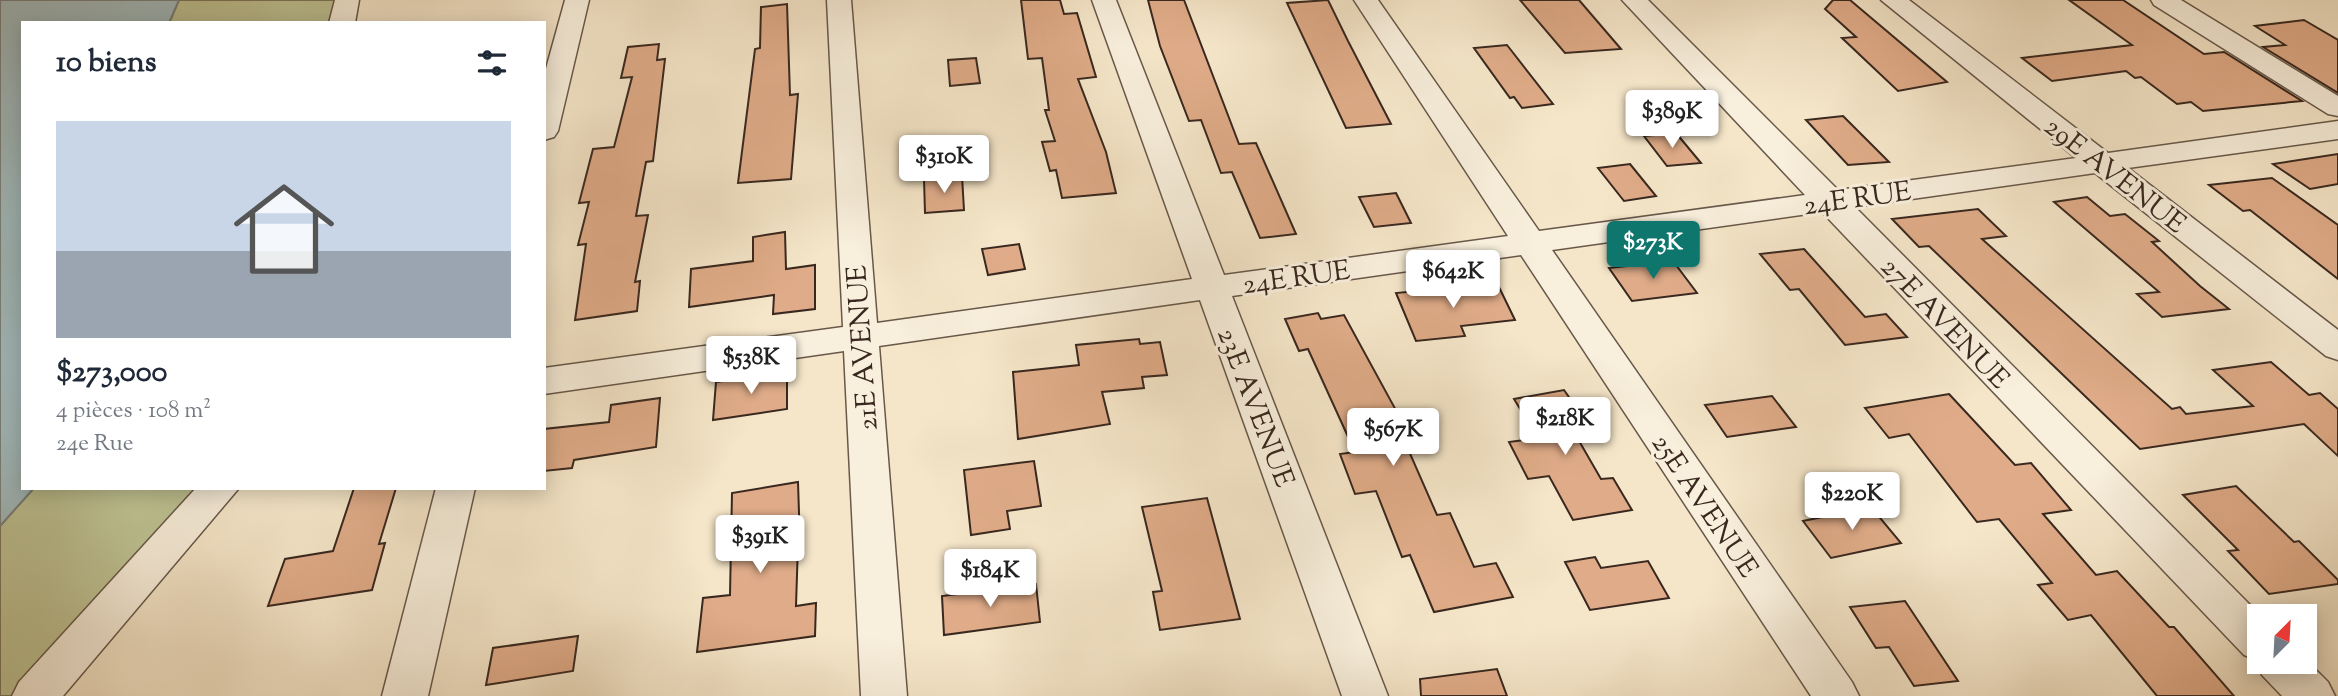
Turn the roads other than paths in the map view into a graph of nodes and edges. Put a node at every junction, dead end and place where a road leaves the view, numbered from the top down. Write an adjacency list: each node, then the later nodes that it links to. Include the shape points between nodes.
1 (347, 0): 9 (street)
2 (577, 0): 11 (street)
3 (839, 0): 17 (street, 21E AVENUE)
4 (1104, 0): 16 (street, 23E AVENUE)
5 (1366, 0): 15 (street, 25E AVENUE)
6 (1634, 0): 14 (street, 27E AVENUE)
7 (1893, 0): 13 (street, 29E AVENUE)
8 (2163, 0): 10 (street)
9 (342, 21)
10 (2338, 108)
11 (546, 123)
12 (2338, 130): 13 (street, 24E RUE)
13 (2101, 163): 14 (street, 24E RUE); 18 (street, 29E AVENUE)
14 (1828, 201): 15 (street, 24E RUE); 22 (street, 27E AVENUE)
15 (1528, 243): 16 (street, 24E RUE); 28 (street, 25E AVENUE)
16 (1212, 288): 17 (street, 24E RUE); 27 (street, 23E AVENUE)
17 (861, 337): 19 (street, 24E RUE); 26 (street, 21E AVENUE)
18 (2338, 348)
19 (546, 381)
20 (218, 490): 24 (street)
21 (456, 490): 25 (street)
22 (2247, 630)
23 (2290, 674): 29 (street)
24 (35, 696)
25 (405, 696)
26 (884, 696)
27 (1365, 696)
28 (1836, 696)
29 (2312, 696)

